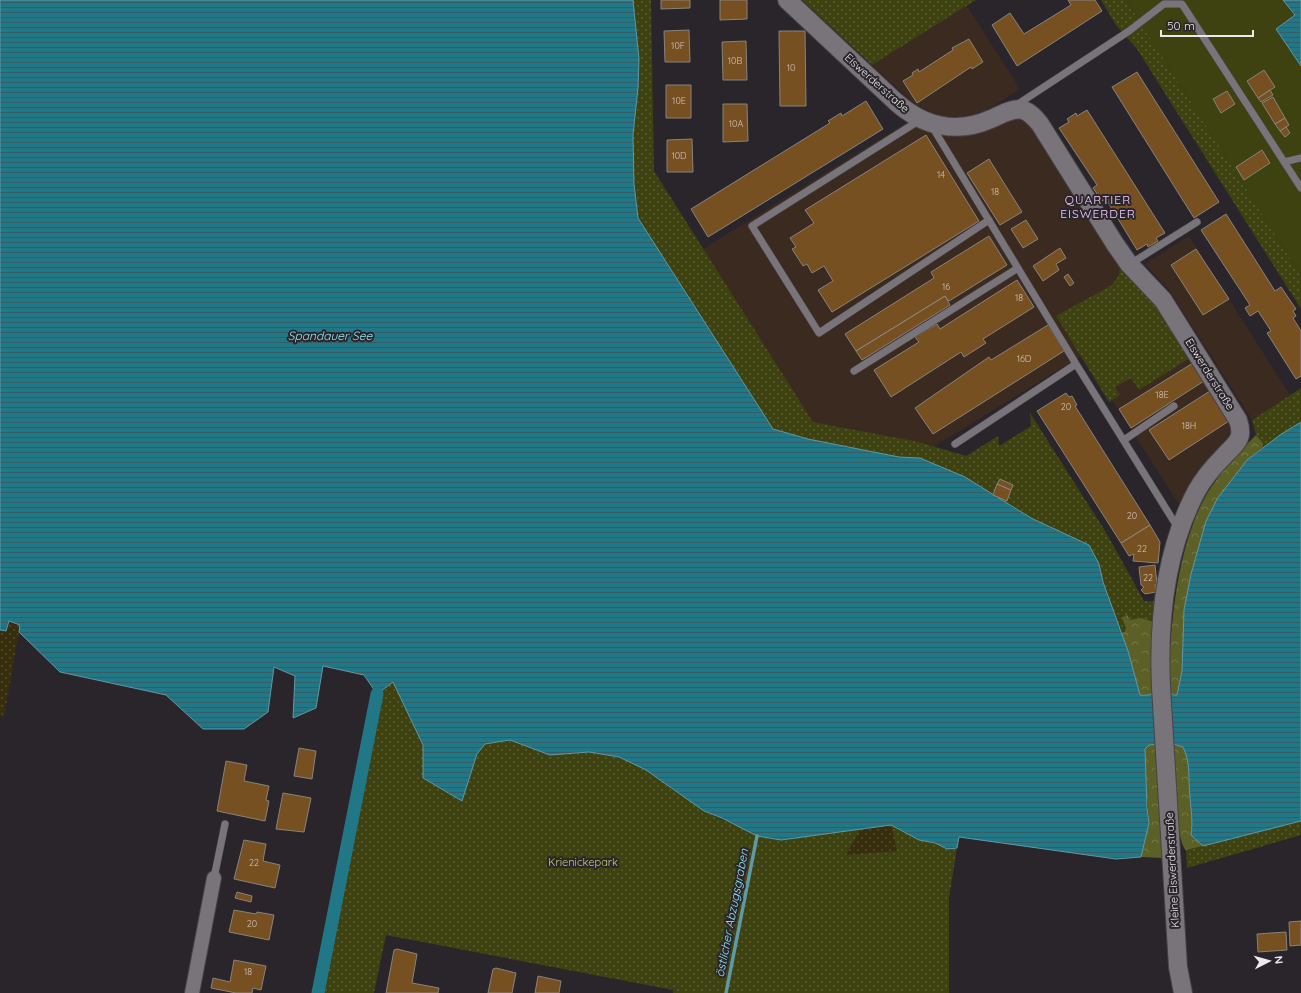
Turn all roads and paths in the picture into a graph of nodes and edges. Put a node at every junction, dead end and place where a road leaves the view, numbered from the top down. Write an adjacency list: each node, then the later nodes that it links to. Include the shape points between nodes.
1 (787, 0): 3 (street, Eiswerderstraße, via 902,107)
2 (1007, 111): 3 (street, Eiswerderstraße, via 966,127); 5 (lane, Eiswerderstraße, via 1164,4 1182,4); 9 (street, Eiswerderstraße, via 1024,110 1033,115)
3 (927, 121): 7 (lane); 7 (lane, via 752,226 819,334)
4 (1301, 158): 5 (lane)
5 (1284, 162): 6 (lane)
6 (1301, 188)
7 (989, 220): 10 (lane)
8 (1197, 222): 9 (lane)
9 (1129, 264): 16 (street, Eiswerderstraße, via 1163,300 1241,428 1238,439 1199,486)
10 (1018, 268): 11 (lane); 12 (lane)
11 (1076, 364): 14 (lane); 15 (lane)
12 (854, 371)
13 (1174, 406): 14 (lane)
14 (1124, 440): 16 (lane)
15 (955, 444)
16 (1180, 531): 17 (street, Eiswerderstraße, via 1168,575 1163,608 1160,644)
17 (1161, 687): 21 (street, Kleine Eiswerderstraße, via 1177,960)
18 (225, 824): 19 (lane)
19 (214, 878): 20 (street)
20 (192, 993)
21 (1183, 993)

